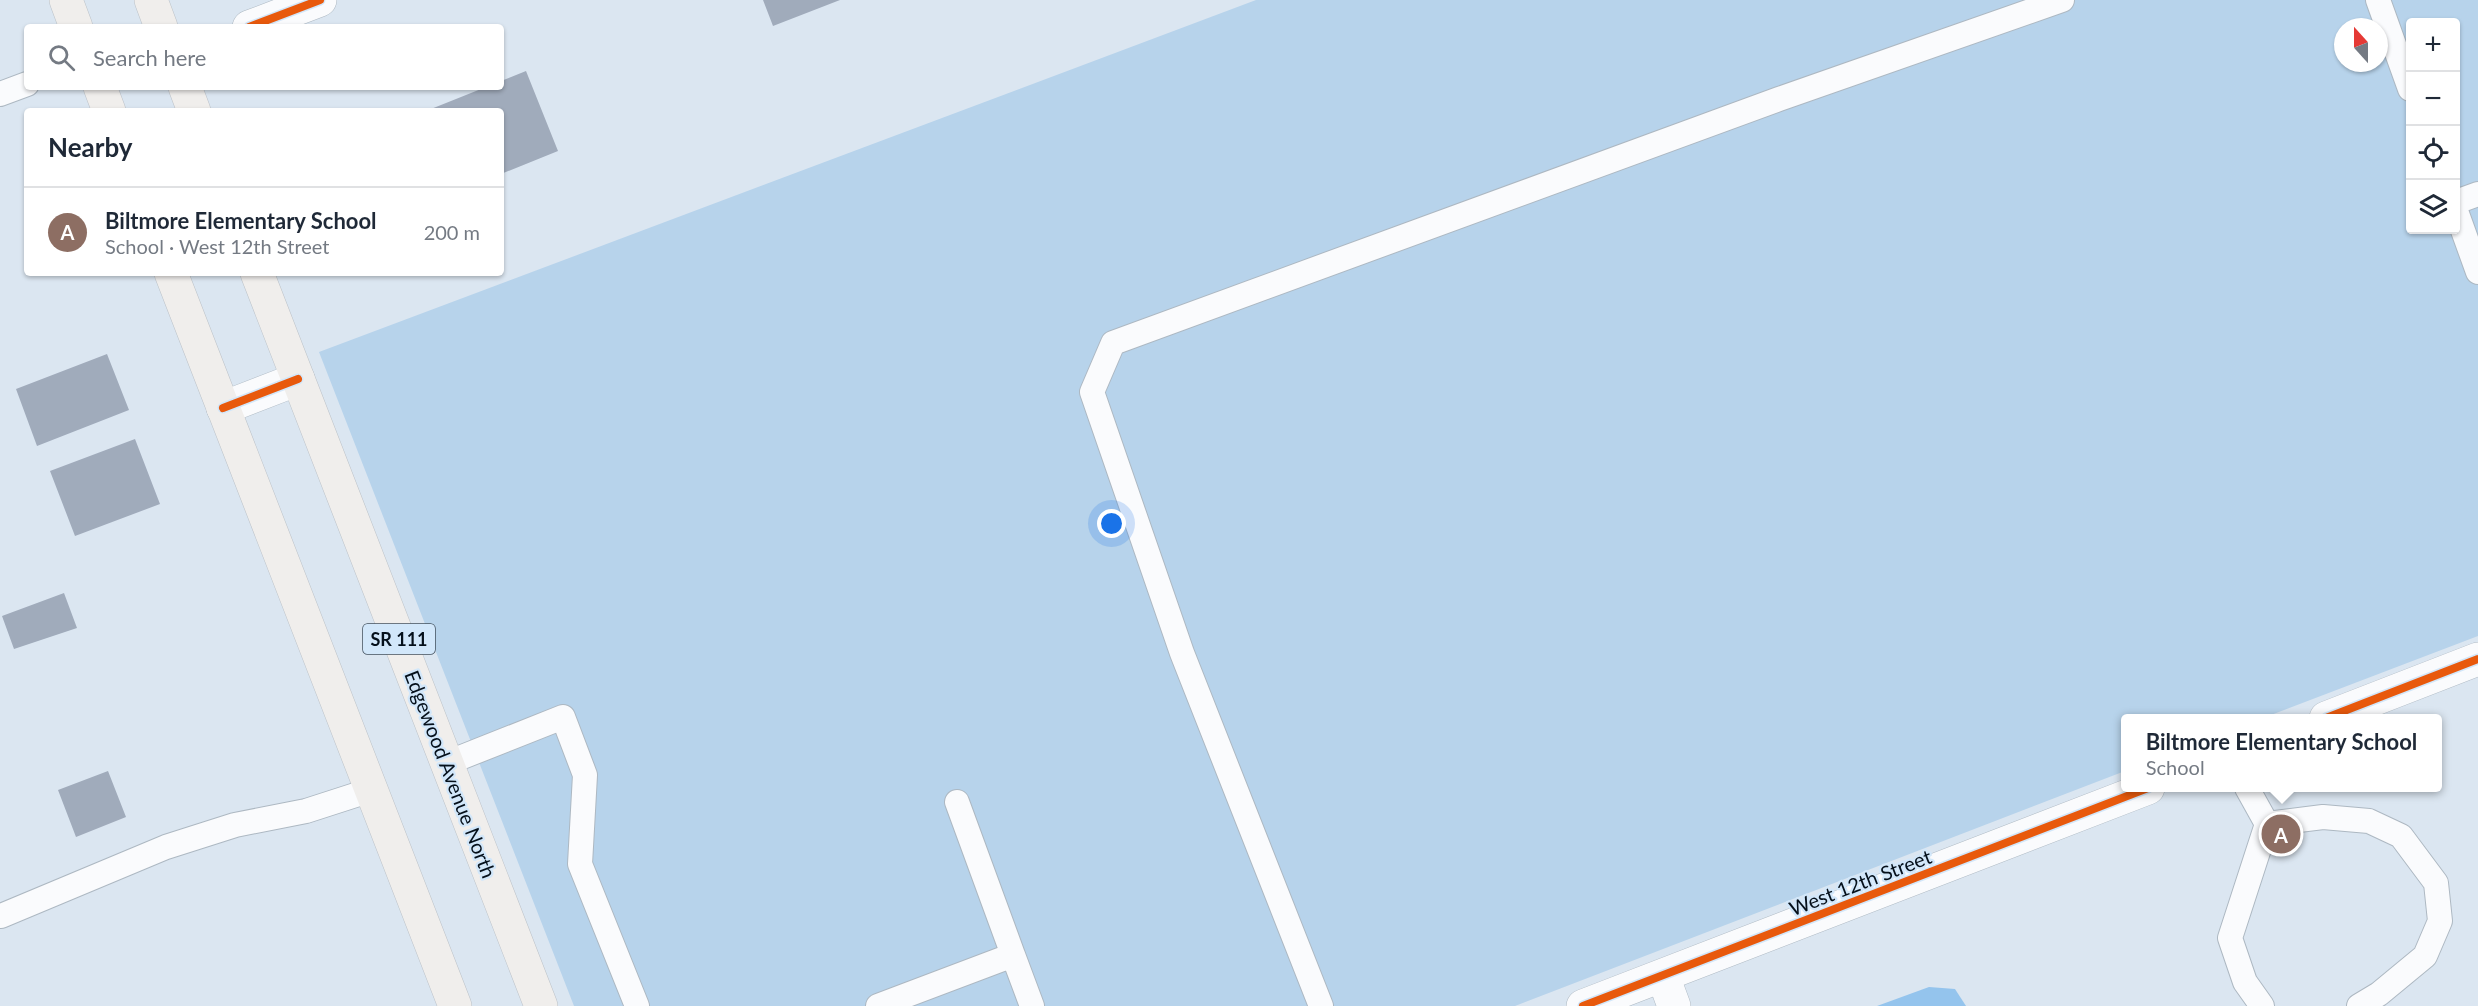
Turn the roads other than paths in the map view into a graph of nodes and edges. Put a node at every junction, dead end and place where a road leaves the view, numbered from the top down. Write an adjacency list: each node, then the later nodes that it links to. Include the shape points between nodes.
1 (66, 0): 7 (main road)
2 (151, 0): 8 (main road)
3 (320, 0): 6 (street)
4 (2062, 0): 41 (lane, via 1779,99 1113,343 1092,392 1182,653)
5 (2378, 0): 10 (lane)
6 (277, 8): 9 (street)
7 (75, 24)
8 (161, 24)
9 (253, 24)
10 (2406, 78)
11 (24, 85): 14 (lane)
12 (101, 90): 15 (main road)
13 (186, 90): 16 (main road)
14 (0, 94)
15 (108, 108)
16 (193, 108)
17 (2478, 194): 18 (lane)
18 (2460, 201)
19 (2460, 222): 20 (lane)
20 (2478, 272)
21 (172, 276): 24 (main road)
22 (258, 276): 23 (main road, Edgewood Avenue North / SR 111)
23 (298, 379): 24 (street); 27 (main road, Edgewood Avenue North / SR 111)
24 (223, 408): 28 (main road)
25 (2478, 659): 26 (street)
26 (2336, 714)
27 (447, 763): 37 (main road, Edgewood Avenue North / SR 111); 38 (lane, via 563,717 585,775 580,864)
28 (371, 790): 33 (lane, via 166,847); 36 (main road)
29 (2139, 792): 35 (street, West 12th Street)
30 (2249, 792): 32 (lane)
31 (957, 801): 34 (lane)
32 (2267, 824): 43 (lane, via 2230,938 2245,982); 44 (lane, via 2324,817 2369,821 2401,836 2436,883 2440,921 2425,956)
33 (1, 916)
34 (1013, 955): 39 (lane); 40 (lane)
35 (1669, 991): 42 (street, West 12th Street)
36 (455, 1006)
37 (541, 1006)
38 (637, 1006)
39 (878, 1006)
40 (1032, 1006)
41 (1321, 1006)
42 (1584, 1006)
43 (2262, 1006)
44 (2359, 1006)

